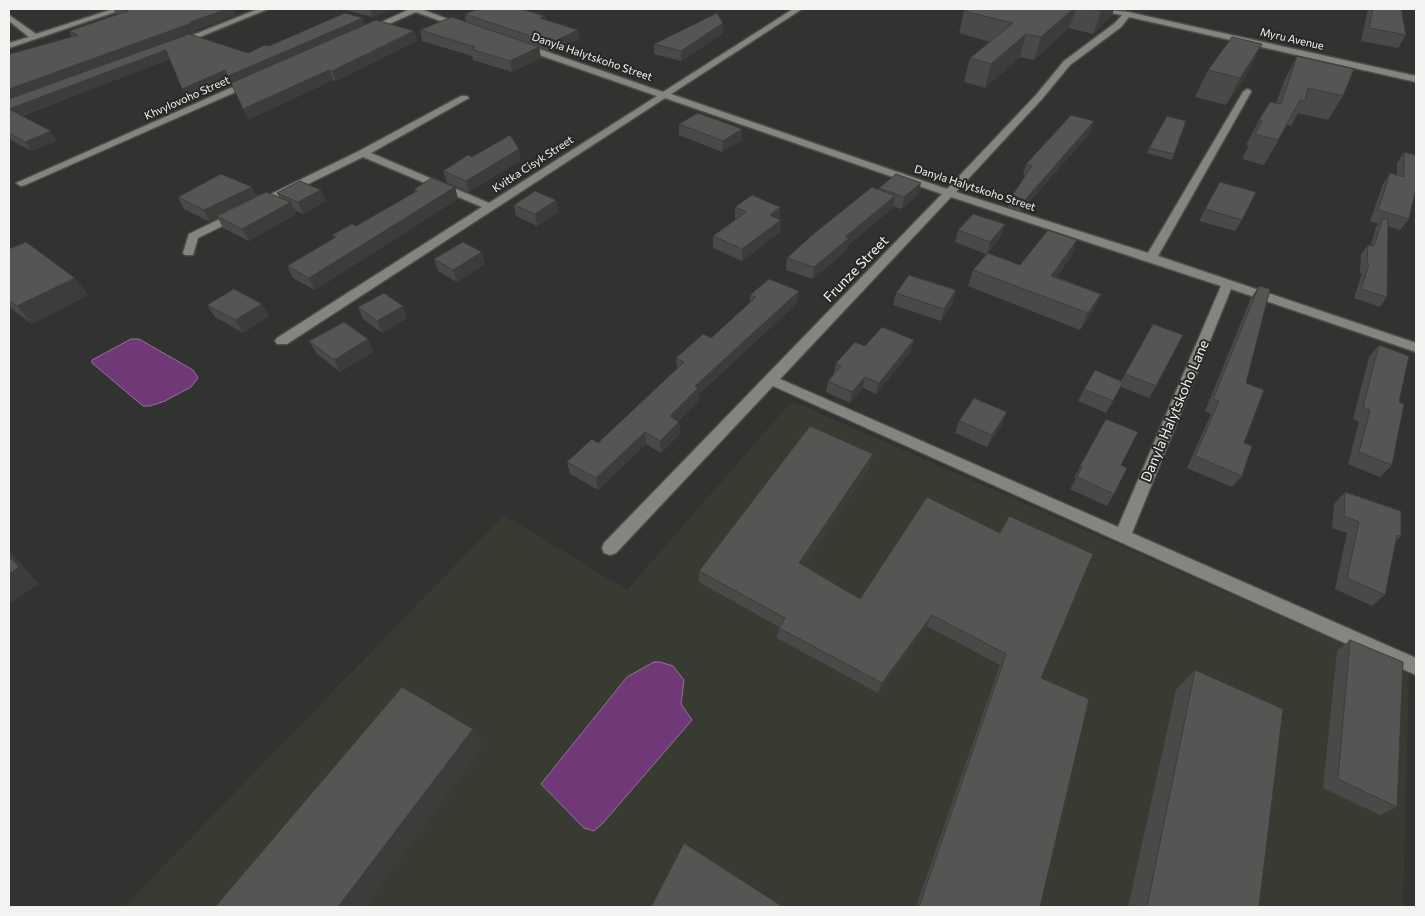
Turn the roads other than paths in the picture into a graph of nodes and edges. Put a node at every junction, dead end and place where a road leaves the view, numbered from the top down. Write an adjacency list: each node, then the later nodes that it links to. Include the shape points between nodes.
1 (120, 9): 10 (street)
2 (264, 9): 13 (street)
3 (415, 9): 8 (street); 9 (street)
4 (798, 9): 17 (street, Kvitka Cisyk Street)
5 (1104, 9): 6 (street, Myru Avenue)
6 (1128, 14): 15 (street, Myru Avenue); 21 (street, Frunze Street, via 1067,63)
7 (9, 17): 10 (street)
8 (480, 32)
9 (362, 33)
10 (35, 37): 12 (street)
11 (507, 41): 17 (street, Danyla Halytskoho Street)
12 (9, 46)
13 (164, 48)
14 (263, 76): 20 (street, Khvylovoho Street)
15 (1416, 79)
16 (1247, 92): 24 (street)
17 (663, 95): 21 (street, Danyla Halytskoho Street); 22 (street, Kvitka Cisyk Street)
18 (464, 98): 19 (street)
19 (363, 153): 22 (street); 23 (street, via 193,236)
20 (21, 183)
21 (949, 193): 24 (street, Danyla Halytskoho Street); 28 (street, Frunze Street)
22 (490, 207): 26 (street, Kvitka Cisyk Street)
23 (190, 253)
24 (1151, 258): 25 (street, Danyla Halytskoho Street)
25 (1227, 285): 27 (street, Danyla Halytskoho Street); 29 (street, Danyla Halytskoho Lane)
26 (282, 341)
27 (1416, 348)
28 (771, 380): 29 (street); 30 (street, Frunze Street)
29 (1122, 537): 31 (street)
30 (610, 548)
31 (1416, 667)

